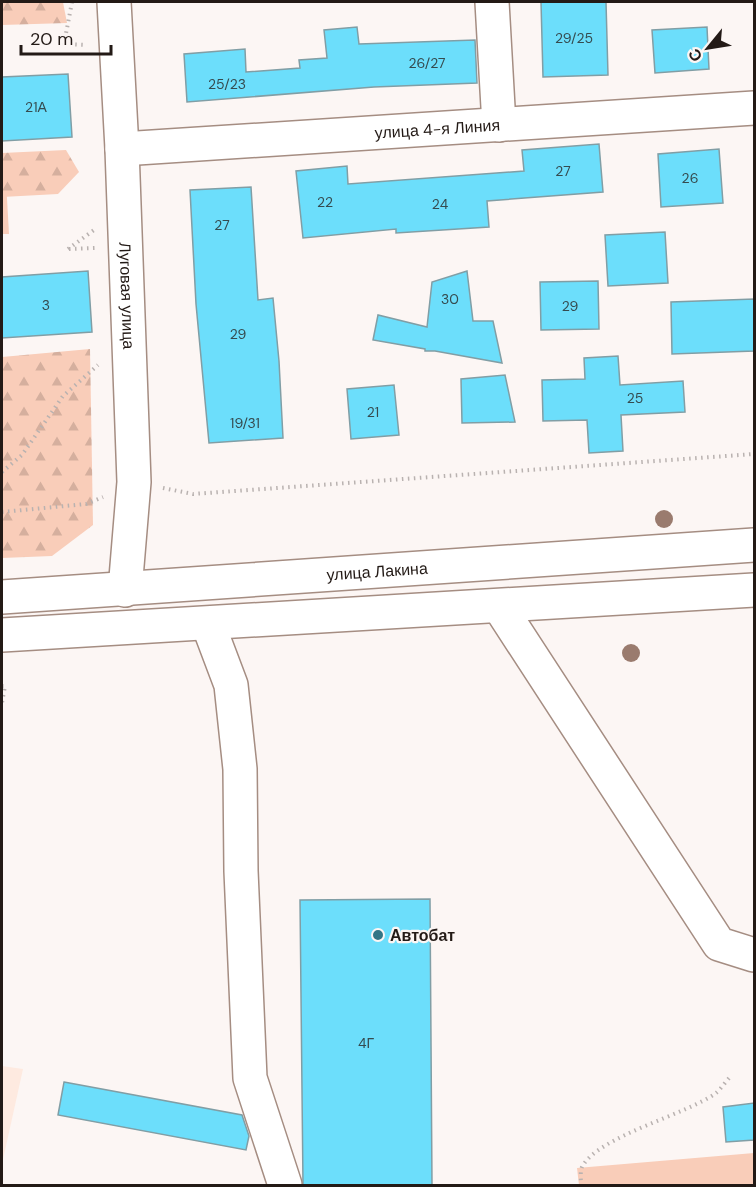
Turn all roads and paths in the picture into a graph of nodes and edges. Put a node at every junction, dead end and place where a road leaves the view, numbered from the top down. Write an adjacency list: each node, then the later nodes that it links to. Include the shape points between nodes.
1 (72, 2): 4 (path)
2 (114, 2): 7 (main road, Луговая улица)
3 (492, 2): 6 (main road)
4 (64, 44)
5 (754, 108): 6 (main road, улица 4-я Линия)
6 (499, 125): 7 (main road, улица 4-я Линия)
7 (122, 149): 11 (main road, Луговая улица)
8 (99, 364): 10 (path, via 63,396 22,455)
9 (754, 454): 11 (path, via 193,494)
10 (2, 472)
11 (134, 482): 12 (path, via 86,504); 14 (main road, Луговая улица)
12 (2, 512)
13 (754, 545): 14 (main road, улица Лакина)
14 (125, 590): 16 (main road, улица Лакина)
15 (754, 590): 17 (main road)
16 (2, 597)
17 (499, 606): 18 (main road); 22 (main road, via 719,944)
18 (208, 624): 19 (main road); 24 (main road, via 231,685 240,769 250,1078)
19 (2, 635)
20 (2, 686): 21 (path)
21 (2, 703)
22 (754, 955)
23 (731, 1076): 25 (path, via 717,1093 595,1153 582,1168)
24 (285, 1185)
25 (581, 1185)

